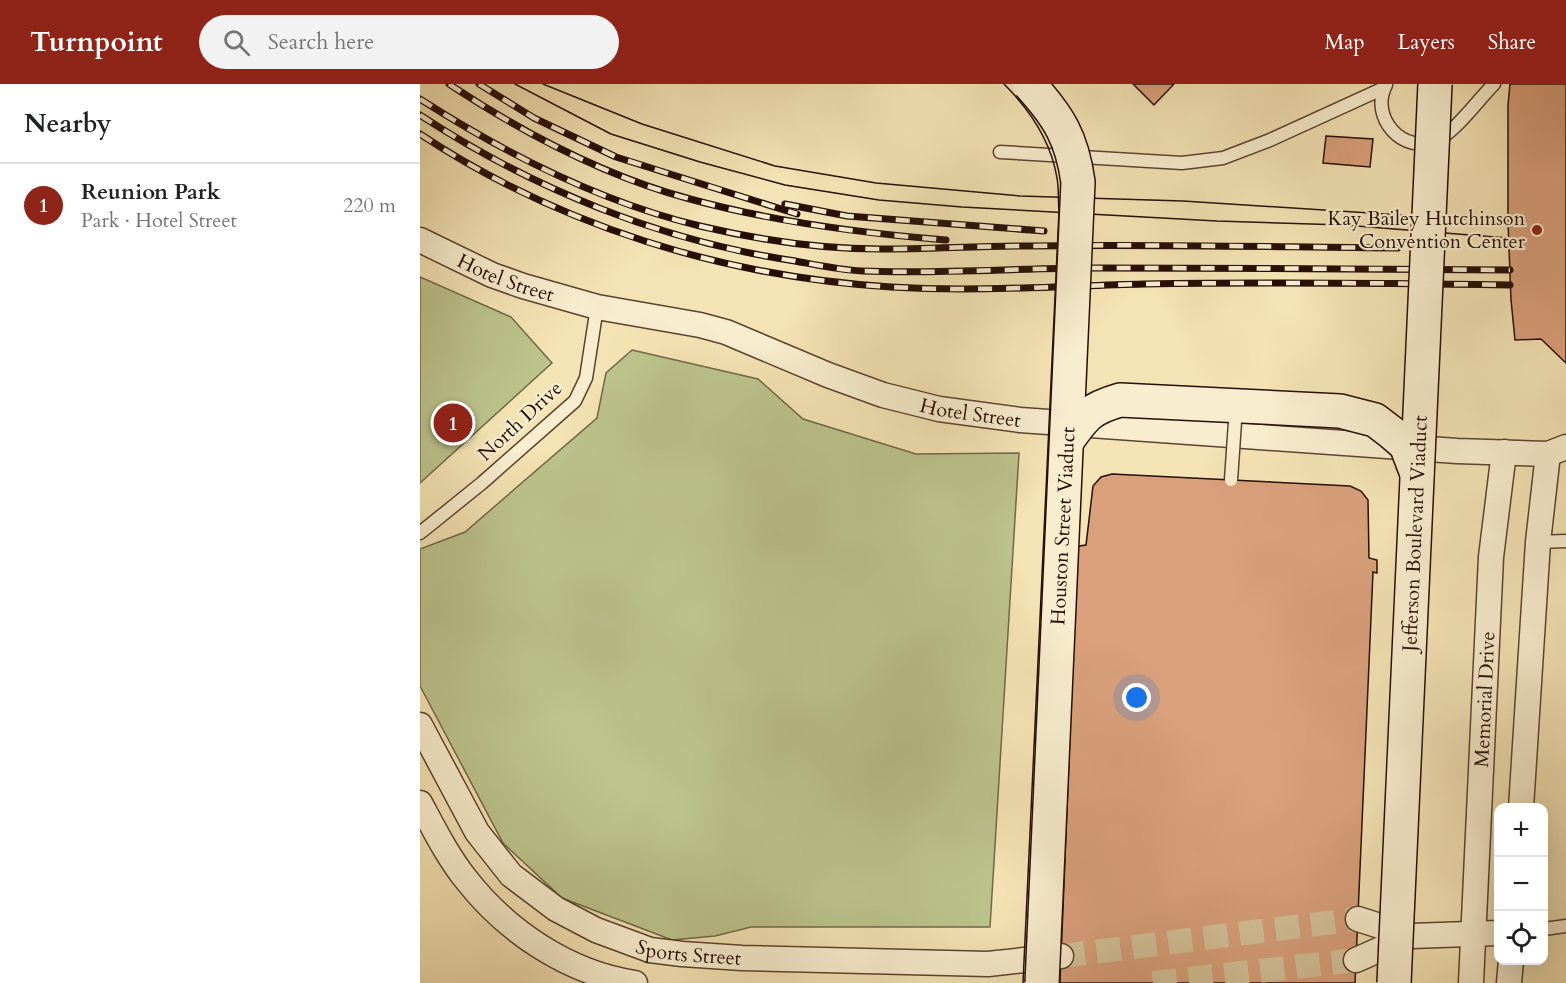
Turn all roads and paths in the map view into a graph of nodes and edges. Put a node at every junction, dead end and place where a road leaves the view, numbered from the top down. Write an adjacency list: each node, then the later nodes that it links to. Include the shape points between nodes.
1 (1029, 84): 9 (main road, Houston Street Viaduct, bridge, via 1066,131 1078,182)
2 (1435, 84): 12 (main road, Jefferson Boulevard Viaduct, bridge)
3 (1494, 84): 4 (lane, via 1448,134 1423,144 1397,136 1388,126 1381,101)
4 (1386, 86): 5 (lane, via 1223,158 1182,163)
5 (1000, 152)
6 (420, 240): 7 (street, Hotel Street, via 492,275)
7 (597, 307): 10 (street, Hotel Street, via 726,332 872,391 939,409 1020,420); 14 (lane, North Drive, via 586,378 575,401)
8 (1236, 406): 9 (main road, bridge, via 1120,400 1099,406 1084,417); 12 (main road, bridge, via 1340,411 1375,420 1406,445); 13 (lane, bridge)
9 (1067, 441): 30 (main road, Houston Street Viaduct, bridge)
10 (1504, 452): 11 (street, Hotel Street); 24 (street, Memorial Drive, via 1491,557)
11 (1560, 455): 16 (street)
12 (1417, 474): 31 (main road, Jefferson Boulevard Viaduct, bridge)
13 (1231, 480)
14 (420, 533)
15 (1566, 541): 16 (lane)
16 (1538, 542): 19 (street)
17 (420, 725): 26 (street, Sports Street, via 477,832 511,875 556,909 628,942 651,950 742,958 988,964)
18 (420, 803): 29 (street, Sports Street, via 441,843 494,911 560,958)
19 (1521, 803)
20 (1358, 919): 25 (street)
21 (1566, 926): 22 (lane)
22 (1548, 928)
23 (1494, 933): 24 (street)
24 (1473, 935): 25 (street); 32 (street, Memorial Drive)
25 (1411, 936): 27 (street)
26 (1061, 956)
27 (1356, 960)
28 (1511, 965): 33 (street)
29 (635, 983)
30 (1042, 983)
31 (1394, 983)
32 (1471, 983)
33 (1509, 983)

